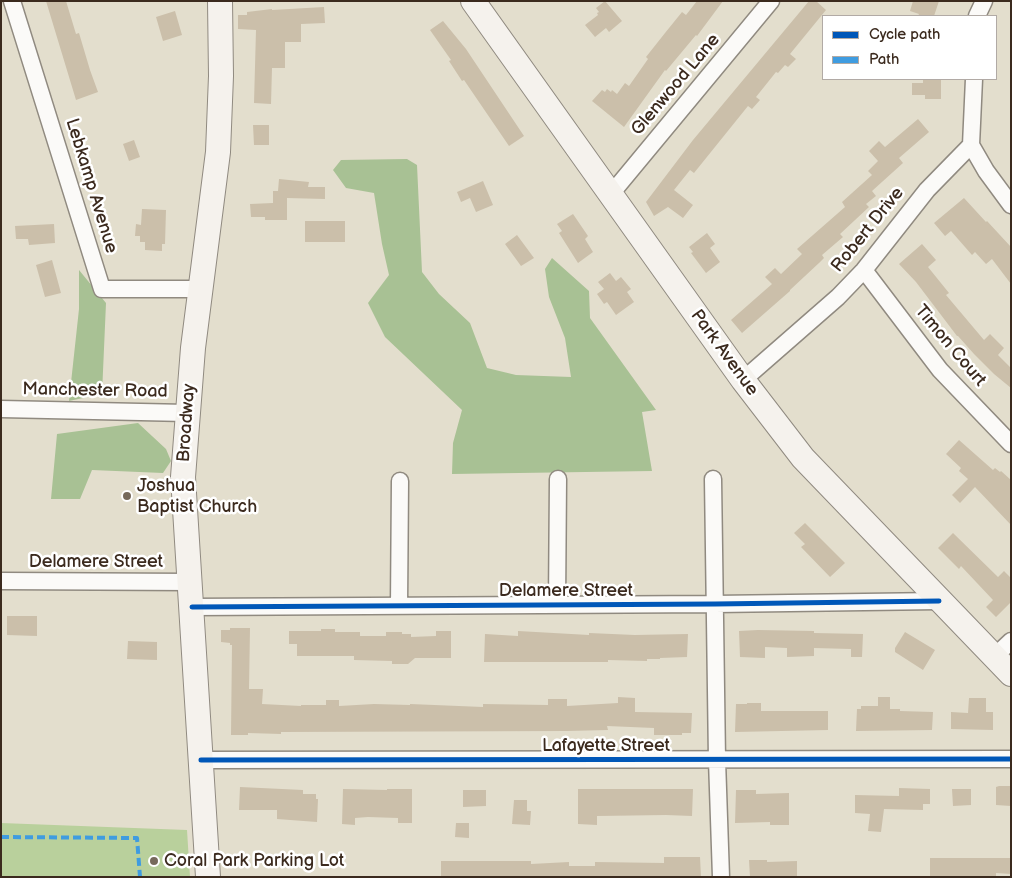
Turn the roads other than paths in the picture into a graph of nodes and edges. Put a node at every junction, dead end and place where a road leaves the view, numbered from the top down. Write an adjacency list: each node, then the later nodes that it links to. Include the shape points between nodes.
1 (12, 1): 12 (street, Lebkamp Avenue, via 102,289)
2 (220, 1): 12 (main road, Broadway, via 220,126)
3 (473, 1): 9 (main road, Park Avenue)
4 (771, 1): 9 (street, Glenwood Lane)
5 (984, 1): 6 (street)
6 (977, 15)
7 (974, 80): 8 (street)
8 (971, 145): 10 (street); 11 (street, Robert Drive, via 927,190)
9 (611, 194): 13 (main road, Park Avenue)
10 (1010, 203)
11 (864, 270): 13 (street, Robert Drive); 16 (street, Timon Court, via 940,370)
12 (201, 289): 15 (main road, Broadway)
13 (743, 380): 22 (main road, Park Avenue, via 803,458)
14 (1, 409): 15 (street, Manchester Road)
15 (187, 413): 21 (main road, Broadway, via 183,477)
16 (1011, 444)
17 (558, 479): 24 (street)
18 (713, 479): 23 (street)
19 (400, 481): 26 (street)
20 (1, 581): 21 (street, Delamere Street)
21 (191, 582): 25 (main road, Broadway)
22 (939, 601): 23 (street, Delamere Street); 27 (main road, Park Avenue)
23 (715, 604): 24 (street, Delamere Street); 31 (street)
24 (557, 605): 26 (street, Delamere Street)
25 (192, 606): 26 (street, Delamere Street); 30 (main road, Broadway)
26 (399, 606)
27 (1002, 649): 28 (main road, Park Avenue)
28 (1011, 674)
29 (1011, 759): 31 (street, Lafayette Street)
30 (201, 760): 31 (street, Lafayette Street); 32 (main road, Broadway)
31 (717, 760): 33 (street)
32 (208, 877)
33 (721, 877)

